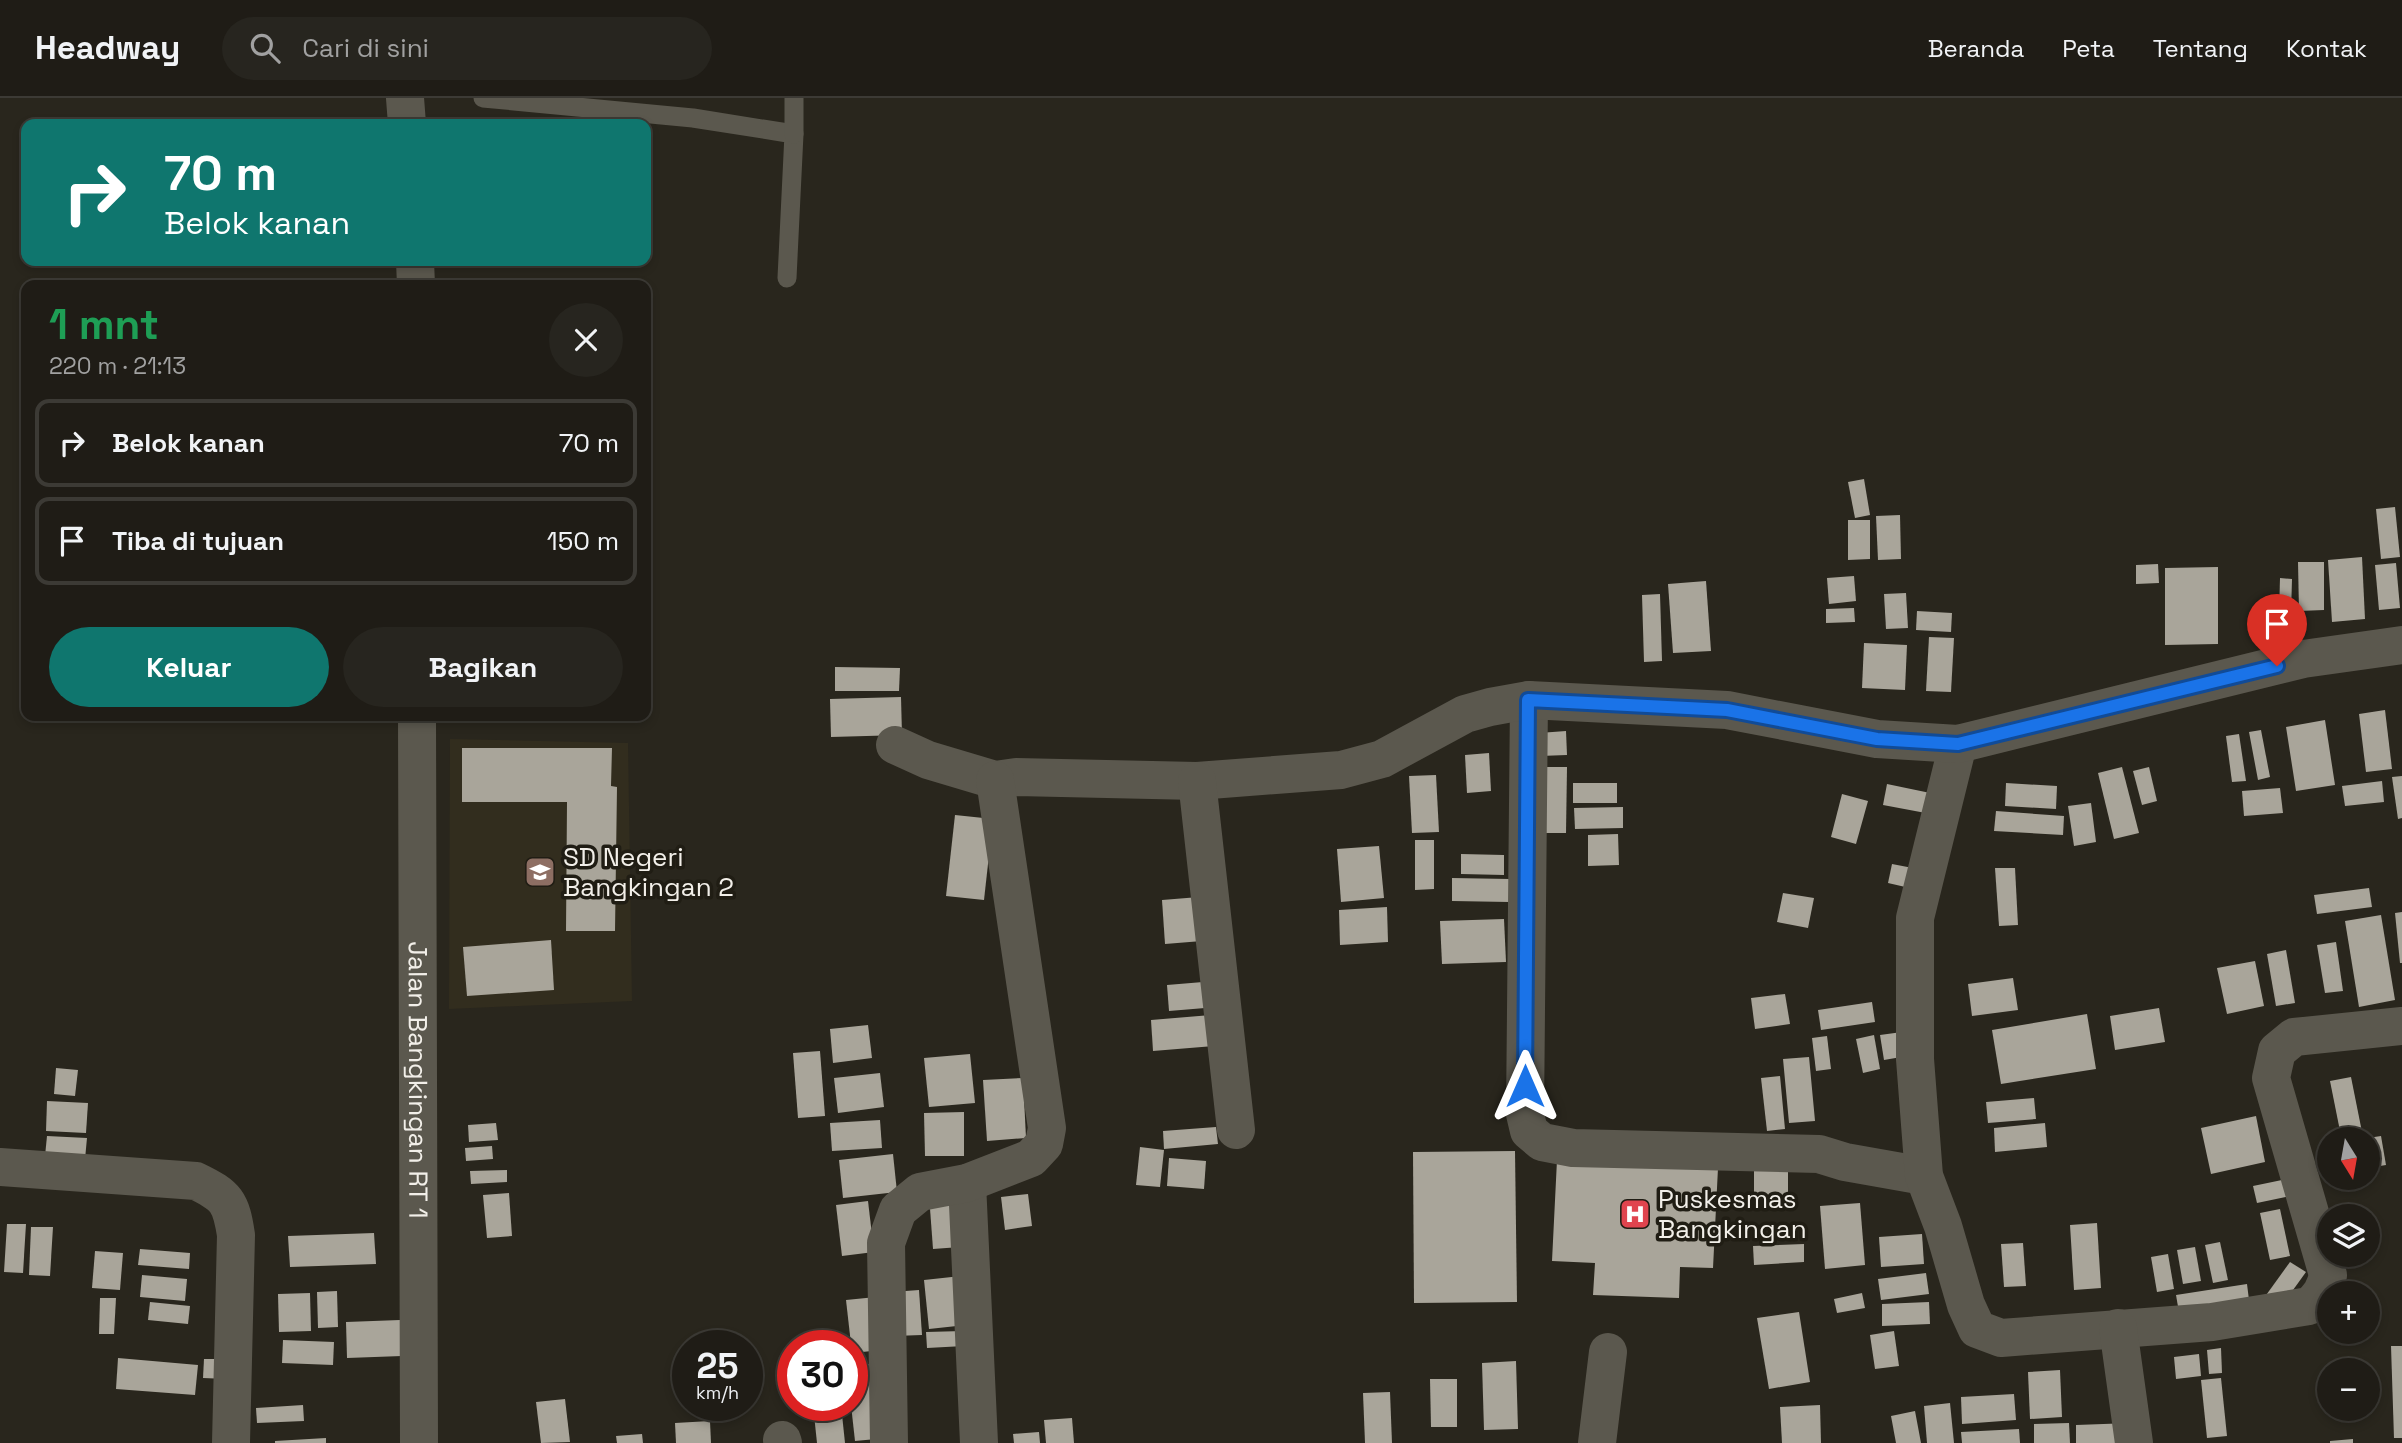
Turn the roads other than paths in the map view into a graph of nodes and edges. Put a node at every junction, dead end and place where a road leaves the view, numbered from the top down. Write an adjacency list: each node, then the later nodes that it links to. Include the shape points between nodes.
1 (483, 98): 3 (lane, via 693,118)
2 (794, 98): 3 (lane)
3 (794, 134): 4 (lane)
4 (787, 278)
5 (2402, 645): 8 (street, via 2304,659)
6 (1528, 700): 8 (street, via 1727,710 1877,739); 11 (street, via 1465,714 1382,759 1340,770); 15 (street, via 1525,1114 1529,1131 1542,1142 1573,1148 1819,1154)
7 (417, 721): 20 (street, Jalan Bangkingan RT 1)
8 (1958, 744): 15 (street, via 1915,918 1915,1059)
9 (895, 745): 10 (street)
10 (995, 780): 11 (street); 16 (street, via 1047,1128 1044,1144 1031,1158)
11 (1197, 781): 13 (street)
12 (2402, 1026): 17 (street, via 2294,1038 2277,1051 2271,1078 2328,1276 2319,1298 2309,1306 2212,1322)
13 (1236, 1130)
14 (0, 1167): 19 (street, via 196,1181 218,1192 232,1210 236,1235)
15 (1924, 1176): 17 (street, via 1977,1329 2001,1338)
16 (967, 1183): 21 (street, via 920,1192 898,1210 886,1242); 22 (street)
17 (2118, 1328): 24 (street)
18 (1608, 1352): 23 (street)
19 (231, 1443)
20 (419, 1443)
21 (889, 1443)
22 (979, 1443)
23 (1597, 1443)
24 (2134, 1443)

